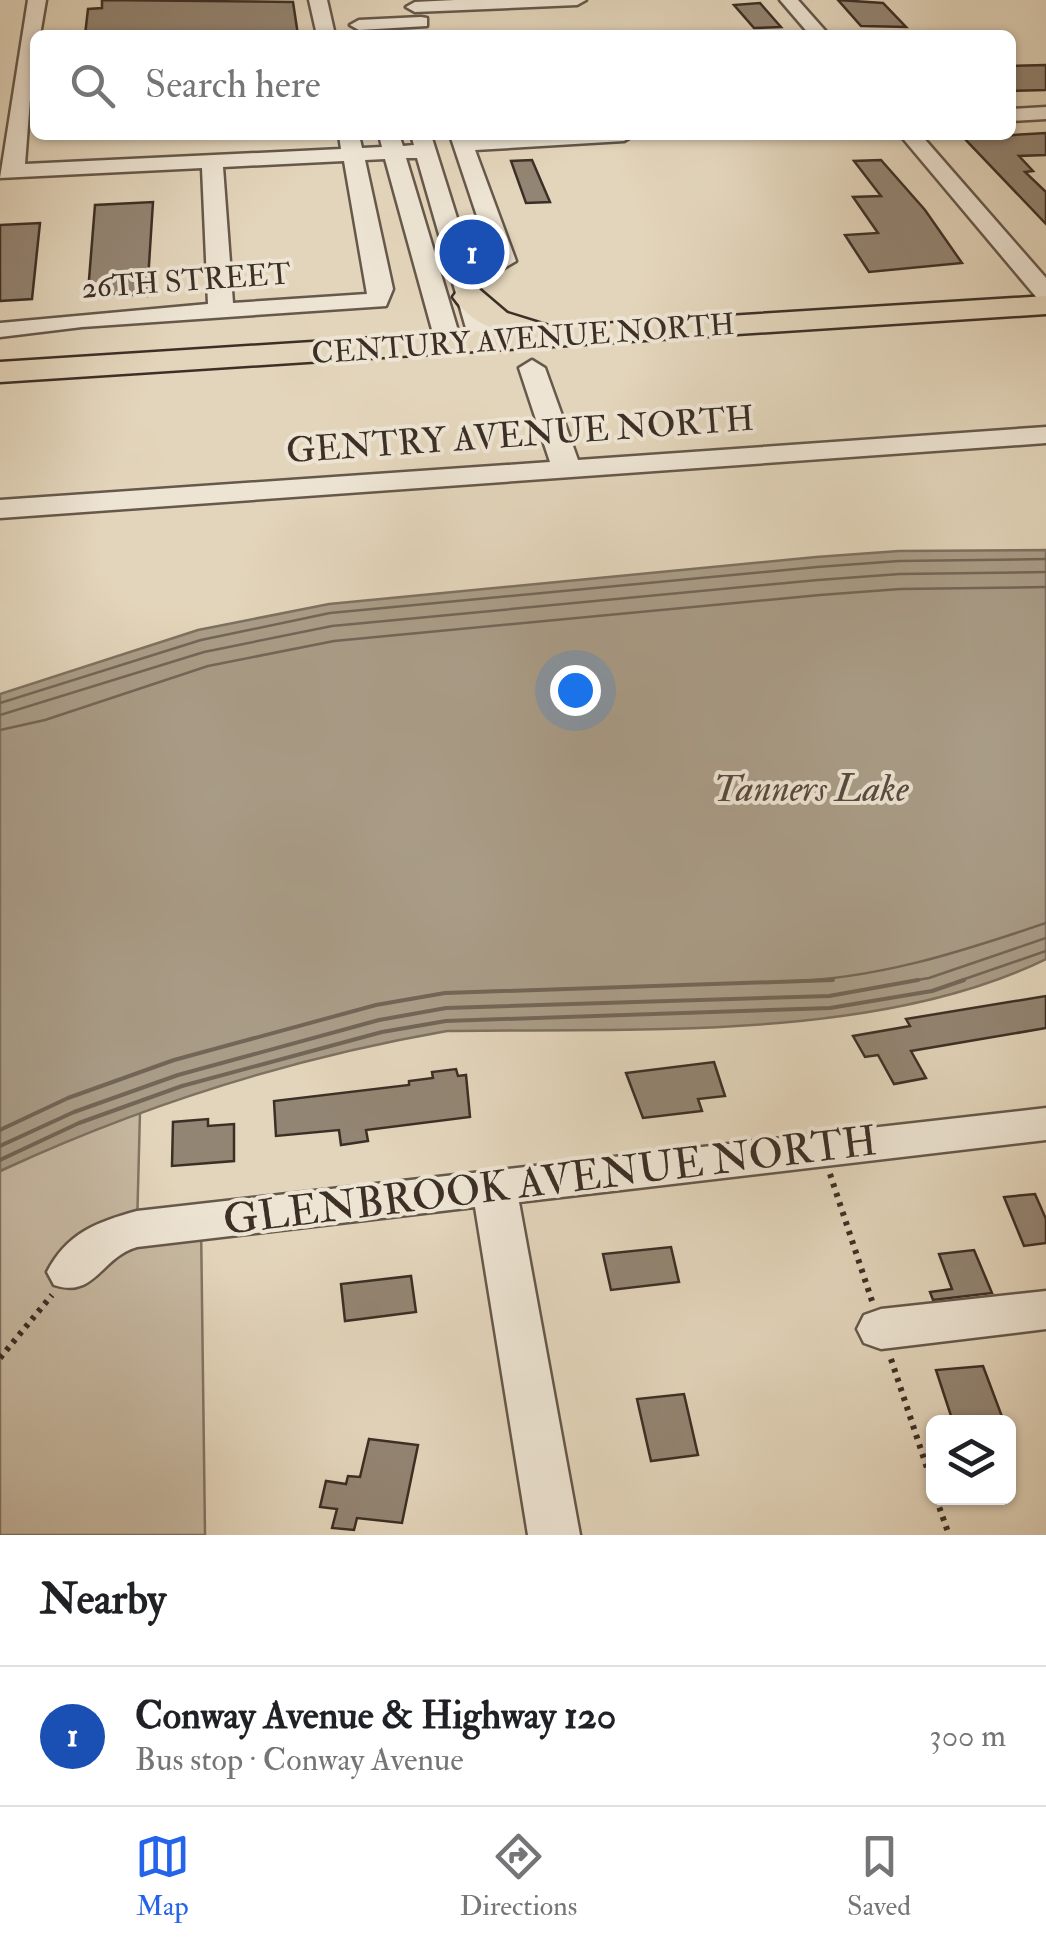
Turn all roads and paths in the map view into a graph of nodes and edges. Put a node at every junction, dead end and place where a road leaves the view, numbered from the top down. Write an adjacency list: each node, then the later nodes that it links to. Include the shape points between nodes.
1 (37, 0): 13 (street, via 23,33)
2 (318, 0): 9 (street)
3 (352, 0): 10 (street)
4 (378, 0): 11 (street)
5 (576, 0): 7 (street)
6 (788, 0): 12 (street)
7 (518, 1): 8 (street)
8 (418, 16): 11 (street)
9 (325, 30)
10 (360, 30): 11 (street)
11 (387, 30)
12 (815, 30)
13 (28, 85): 14 (street); 25 (street)
14 (0, 86)
15 (1046, 113): 16 (street)
16 (1016, 115)
17 (180, 140): 24 (street)
18 (461, 140): 26 (street)
19 (914, 140): 27 (street)
20 (424, 143): 21 (street); 28 (street)
21 (392, 144): 22 (street); 28 (street)
22 (352, 145): 23 (street); 30 (street, 26TH STREET, via 382,289 377,300)
23 (212, 162): 24 (street); 30 (street)
24 (182, 163): 25 (street)
25 (7, 172)
26 (504, 261)
27 (1046, 293)
28 (454, 303): 32 (main road, via 510,325); 33 (street); 34 (street); 35 (main road)
29 (1046, 305): 32 (main road, CENTURY AVENUE NORTH)
30 (221, 311): 31 (street, 26TH STREET)
31 (0, 330)
32 (595, 335): 33 (main road, CENTURY AVENUE NORTH)
33 (483, 342): 34 (main road, CENTURY AVENUE NORTH)
34 (449, 344): 35 (main road, CENTURY AVENUE NORTH)
35 (392, 348): 37 (main road, CENTURY AVENUE NORTH)
36 (532, 368): 39 (street)
37 (0, 372)
38 (1046, 436): 39 (street, GENTRY AVENUE NORTH)
39 (567, 469): 40 (street, GENTRY AVENUE NORTH)
40 (0, 508)
41 (1046, 1124): 42 (street, GLENBROOK AVENUE NORTH)
42 (494, 1188): 43 (street, GLENBROOK AVENUE NORTH, via 127,1230 92,1246); 48 (street)
43 (70, 1272): 46 (path)
44 (1046, 1310): 45 (street)
45 (881, 1329)
46 (0, 1358)
47 (938, 1505): 49 (path)
48 (554, 1535)
49 (949, 1535)

